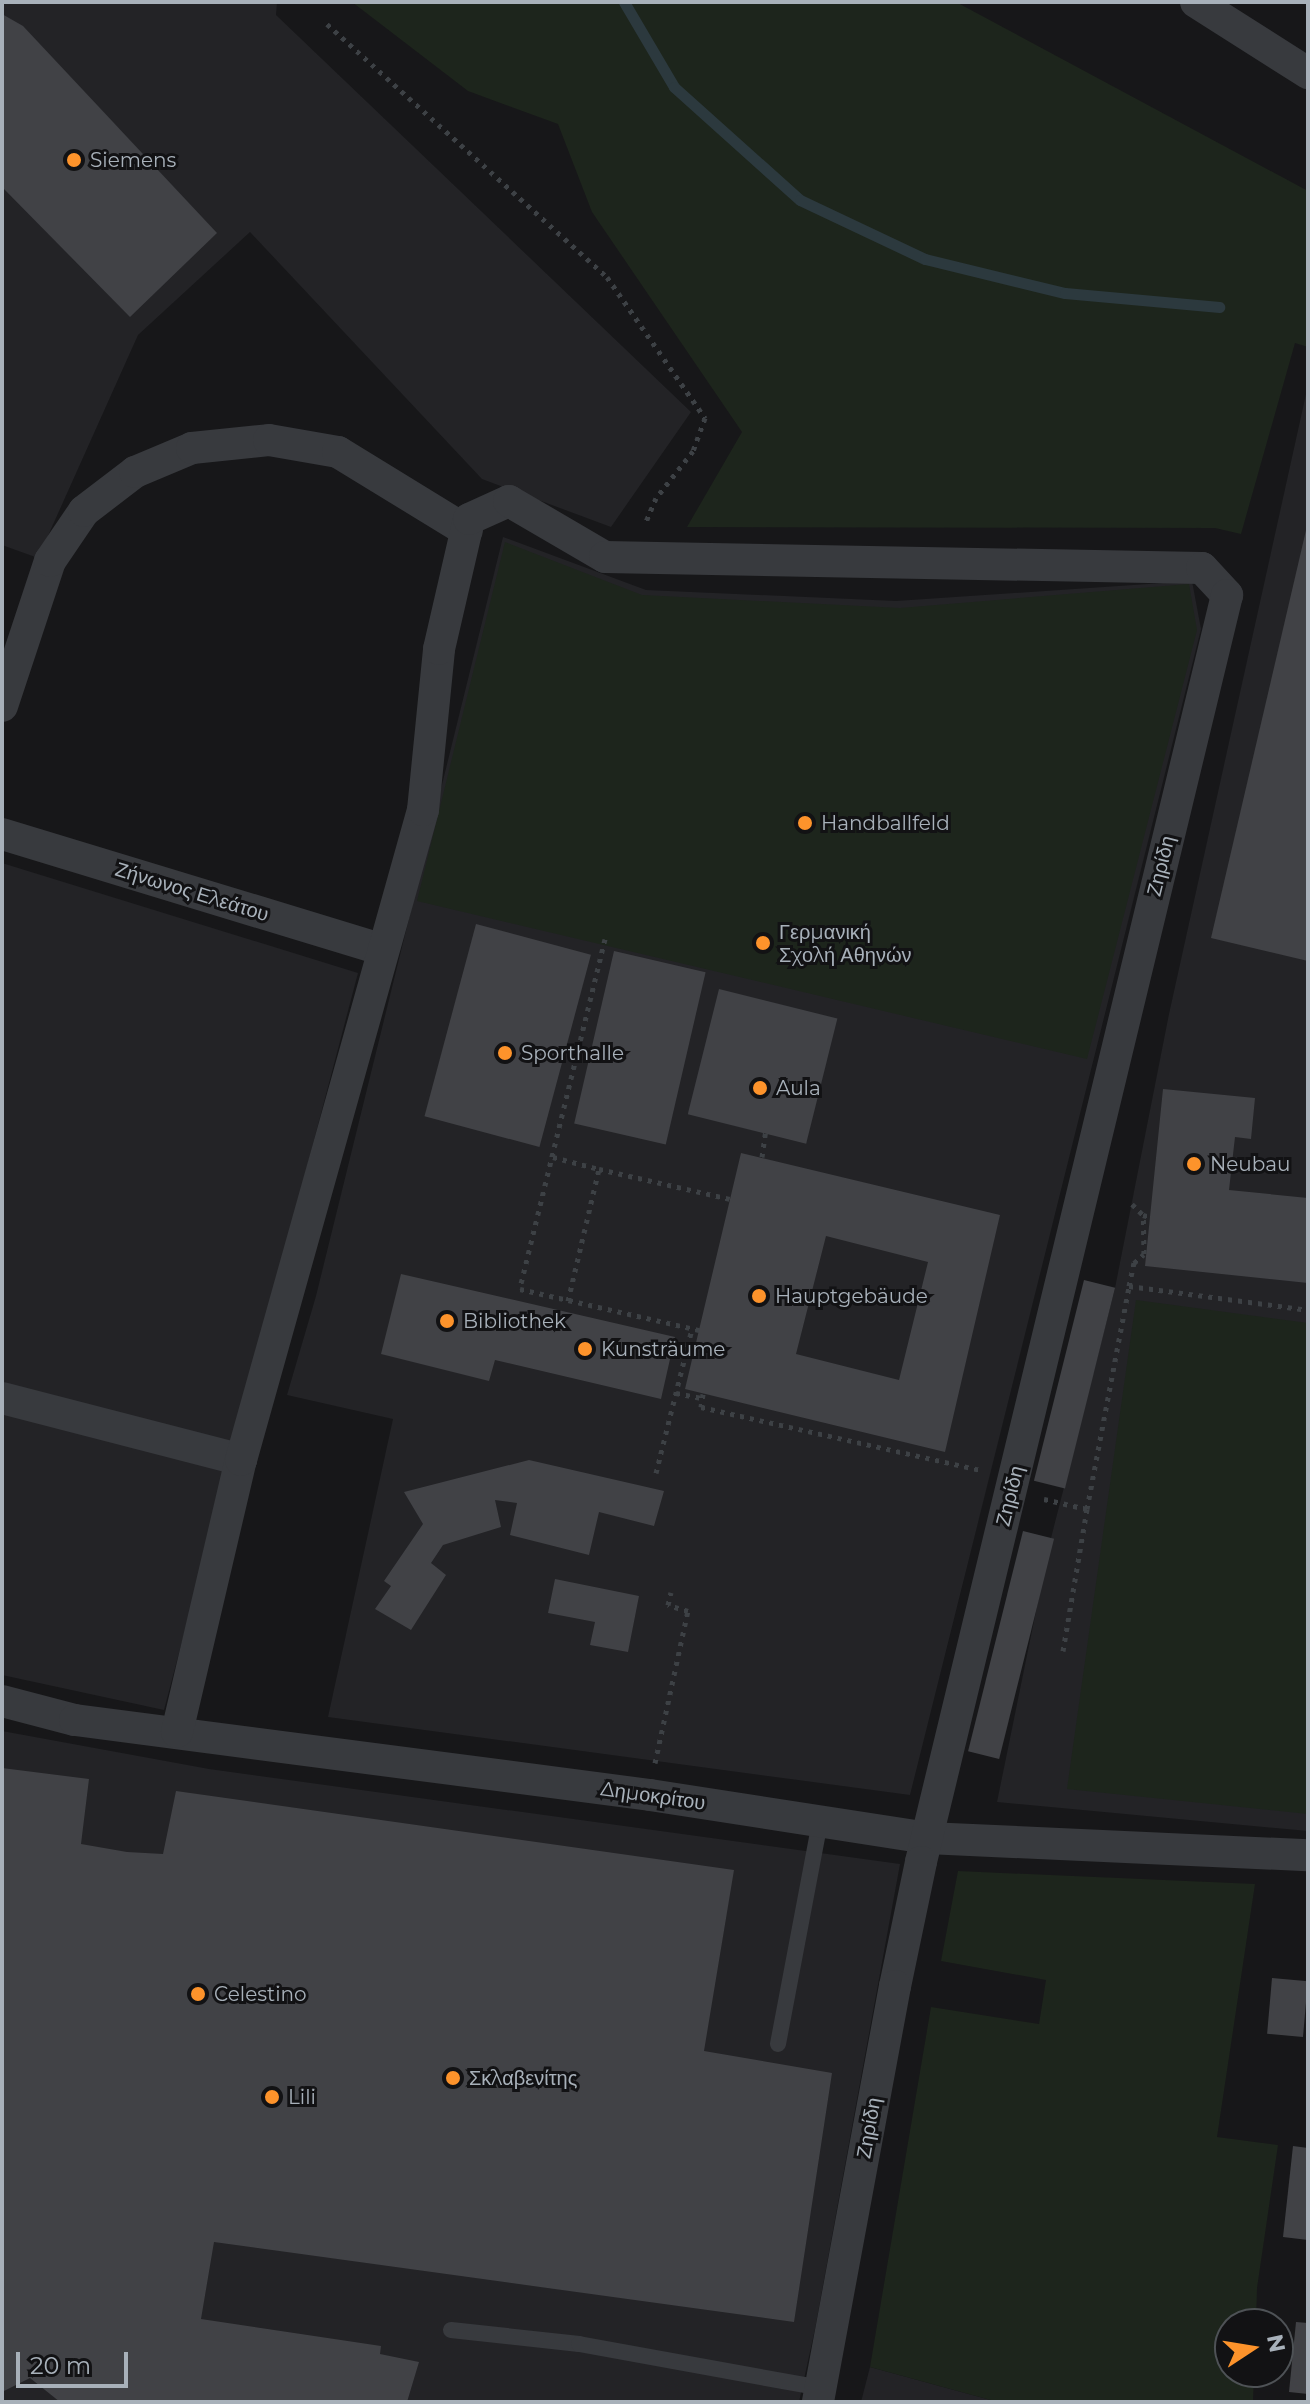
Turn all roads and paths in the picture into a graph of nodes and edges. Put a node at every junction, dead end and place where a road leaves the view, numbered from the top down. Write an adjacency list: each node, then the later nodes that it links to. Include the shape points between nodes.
1 (1196, 2): 3 (street)
2 (327, 24): 5 (path, via 607,277 705,418 693,451 656,498)
3 (1308, 73)
4 (467, 531): 5 (street, via 469,519 509,501 605,557); 6 (street, via 338,452 269,440 192,448 135,472 84,511 50,561); 9 (street, via 439,649 423,810)
5 (633, 557): 32 (street, Ζηρίδη, via 1202,568 1227,595)
6 (2, 706)
7 (2, 834): 9 (street, Ζήνωνος Ελεάτου)
8 (605, 939): 11 (path)
9 (383, 950): 21 (street)
10 (766, 1130): 12 (path)
11 (553, 1157): 13 (path); 17 (path, via 520,1289)
12 (762, 1157)
13 (599, 1169): 14 (path); 17 (path)
14 (730, 1199)
15 (1132, 1204): 16 (path, via 1147,1216 1144,1254 1134,1263)
16 (1129, 1286): 18 (path); 25 (path)
17 (568, 1301): 19 (path, via 696,1330)
18 (1308, 1310)
19 (676, 1393): 22 (path, via 703,1396 701,1407); 23 (path)
20 (2, 1398): 21 (street)
21 (241, 1460): 29 (street)
22 (993, 1472)
23 (656, 1473)
24 (1035, 1497): 25 (path)
25 (1087, 1509): 27 (path)
26 (671, 1592): 30 (path, via 668,1605 688,1611)
27 (1063, 1651)
28 (2, 1701): 29 (street, Δημοκρίτου, via 75,1720)
29 (177, 1732): 30 (street, Δημοκρίτου)
30 (650, 1795): 31 (street, Δημοκρίτου)
31 (820, 1821): 32 (street, Δημοκρίτου); 34 (lane)
32 (927, 1838): 33 (street, Δημοκρίτου); 36 (street, Ζηρίδη)
33 (1308, 1855)
34 (778, 2044)
35 (451, 2330): 36 (lane, via 579,2344)
36 (820, 2395)

